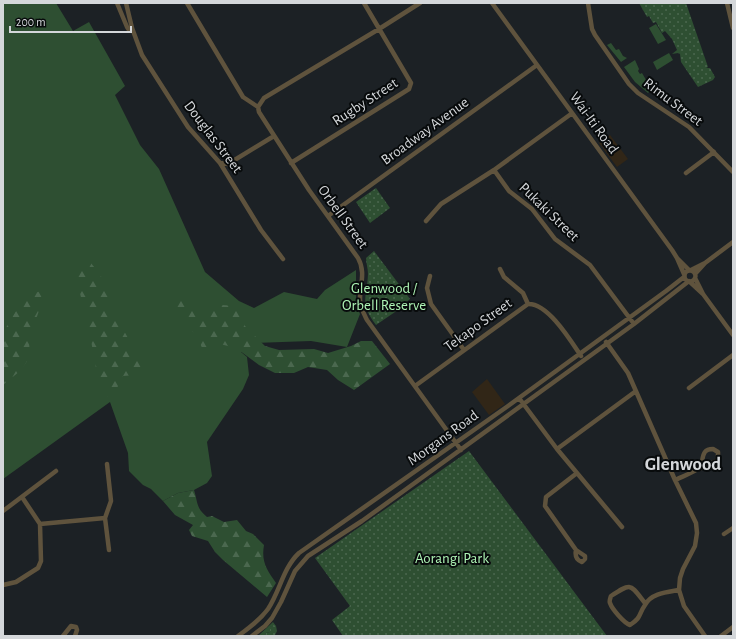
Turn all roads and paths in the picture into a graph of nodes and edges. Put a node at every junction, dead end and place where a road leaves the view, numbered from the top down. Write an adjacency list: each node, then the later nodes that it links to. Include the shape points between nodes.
1 (116, 3): 9 (street, via 127,27 129,30)
2 (126, 3): 9 (street, Douglas Street)
3 (187, 3): 13 (street, Orbell Street, via 243,97)
4 (364, 3): 11 (street, Rugby Street)
5 (420, 3): 11 (street)
6 (492, 3): 12 (street, Wai-Iti Road)
7 (588, 3): 16 (street, Rimu Street, via 595,35 630,84 638,93 689,127)
8 (727, 3): 10 (street)
9 (132, 28): 17 (street, Douglas Street, via 142,55 188,127)
10 (733, 28)
11 (379, 29): 13 (street, via 264,98); 18 (street, Rugby Street, via 411,83 408,89)
12 (537, 65): 14 (street, Wai-Iti Road); 22 (street, Broadway Avenue)
13 (258, 107): 15 (street, Orbell Street)
14 (572, 114): 19 (street); 25 (street, Wai-Iti Road)
15 (274, 136): 17 (street, via 228,164); 18 (street, Orbell Street)
16 (714, 152): 20 (street, Rimu Street); 21 (street)
17 (220, 163): 26 (street, Douglas Street, via 261,230)
18 (291, 163): 22 (street, Orbell Street)
19 (494, 170): 23 (street, via 441,204); 36 (street, Pukaki Street, via 509,191 532,209 555,239 590,266)
20 (733, 172)
21 (686, 173)
22 (328, 216): 45 (street, Orbell Street, via 362,265 360,302 364,314)
23 (426, 221)
24 (733, 242): 27 (street)
25 (677, 258): 29 (street, Wai-Iti Road); 30 (street, Wai-Iti Road)
26 (283, 259)
27 (705, 263): 29 (street); 32 (street)
28 (500, 270): 35 (street, via 504,277 524,294)
29 (690, 270): 30 (street); 32 (street)
30 (684, 275): 33 (street); 36 (street, Morgans Road, via 677,283)
31 (430, 276): 41 (street, via 427,288 431,304)
32 (695, 276): 33 (street); 34 (street)
33 (689, 281): 34 (street); 37 (street, Morgans Road)
34 (703, 294): 38 (street)
35 (528, 304): 41 (street, Tekapo Street); 42 (street, Tekapo Street, via 537,305 548,314)
36 (628, 317): 37 (street, Pukaki Street); 39 (street, Morgans Road)
37 (634, 324): 40 (street, Morgans Road)
38 (733, 335)
39 (603, 337): 40 (street); 42 (street, Morgans Road)
40 (607, 343): 44 (street, Morgans Road); 47 (street, via 625,367)
41 (464, 350): 45 (street, Tekapo Street)
42 (580, 354): 44 (street, Tekapo Street); 48 (street, Morgans Road)
43 (733, 355): 46 (street)
44 (584, 360): 49 (street, Morgans Road)
45 (415, 386): 50 (street, Orbell Street)
46 (689, 388)
47 (636, 391): 51 (street); 57 (street)
48 (519, 398): 49 (street); 50 (street, Morgans Road)
49 (523, 404): 51 (street); 52 (street, Morgans Road)
50 (456, 443): 52 (street, Orbell Street); 58 (street, Morgans Road)
51 (557, 449): 56 (street)
52 (461, 450): 59 (street, Morgans Road)
53 (107, 464): 62 (street, via 111,501)
54 (699, 469): 54 (street, via 704,453 710,449 718,452 718,460); 57 (street)
55 (56, 470): 60 (street)
56 (577, 473): 64 (street); 68 (street, via 546,497 545,506)
57 (675, 480): 70 (street, via 696,522 697,533 695,546 680,578)
58 (400, 483): 59 (street); 75 (street, Morgans Road, via 299,553 286,571 264,614)
59 (406, 490): 76 (street, Morgans Road, via 304,560 295,571 275,614)
60 (22, 497): 61 (street); 63 (street)
61 (3, 511)
62 (105, 518): 63 (street); 67 (street)
63 (40, 524): 69 (street, via 42,561 38,568 16,582)
64 (622, 528)
65 (733, 528): 66 (street)
66 (724, 534)
67 (109, 550)
68 (576, 550)
69 (3, 586)
70 (679, 590): 71 (street, via 658,594); 77 (street, via 684,606)
71 (645, 603): 71 (street, via 640,618 630,625 625,623 610,603 610,599 628,586 633,588)
72 (733, 627): 78 (street)
73 (63, 636): 74 (street, via 71,626 76,627)
74 (75, 636)
75 (238, 636)
76 (252, 636)
77 (705, 636)
78 (721, 636)

